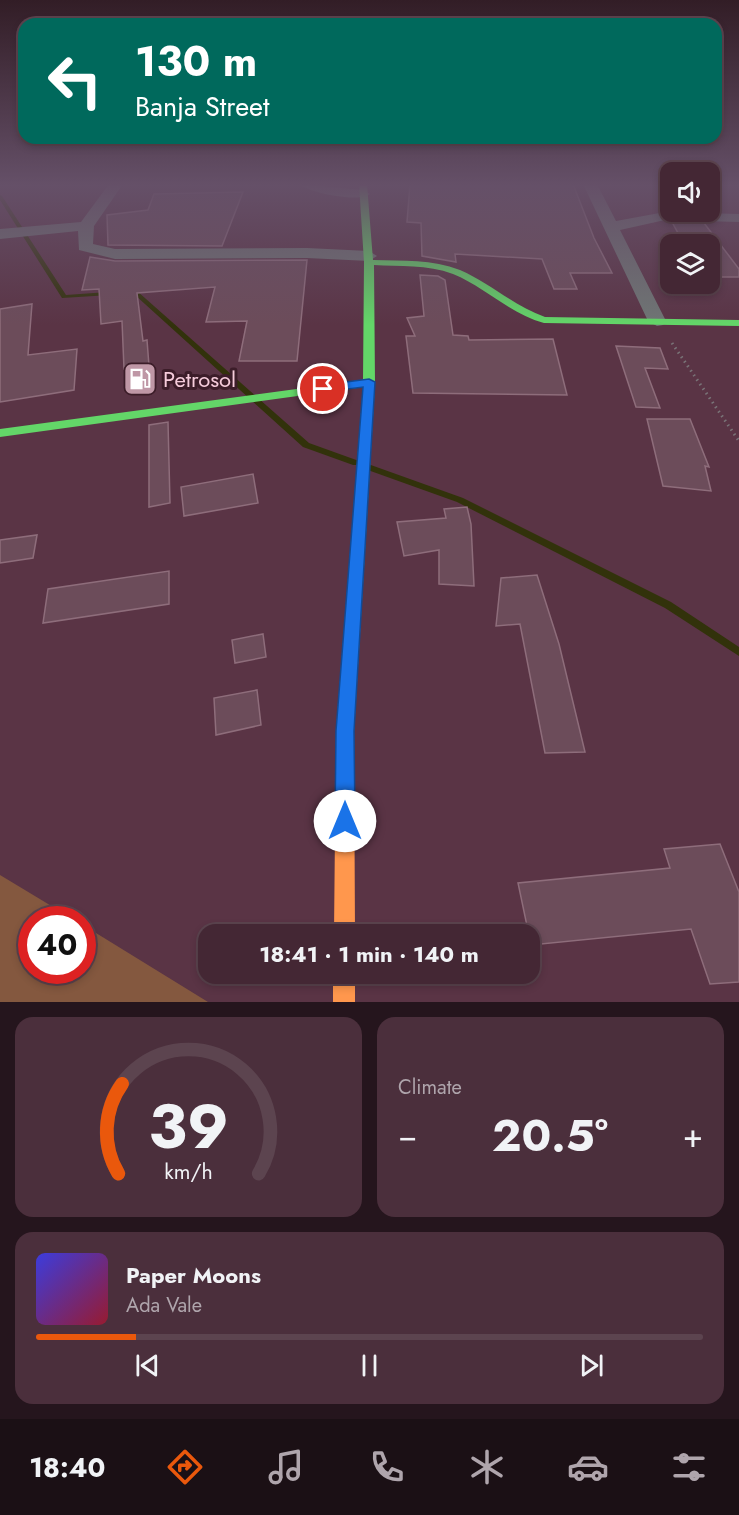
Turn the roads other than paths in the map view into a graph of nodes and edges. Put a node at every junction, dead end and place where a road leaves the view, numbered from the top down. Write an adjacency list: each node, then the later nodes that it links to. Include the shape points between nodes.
1 (35, 231): 5 (street)
2 (86, 231): 6 (street, via 85,247 115,254 307,253)
3 (367, 231): 6 (street)
4 (613, 231): 7 (street)
5 (0, 234)
6 (369, 259): 7 (street, via 455,271 513,310 544,320); 9 (street)
7 (657, 321): 8 (street)
8 (739, 323)
9 (369, 382): 10 (street); 11 (street, via 345,731)
10 (0, 433)
11 (344, 924)
12 (344, 984): 13 (street)
13 (344, 1002)

